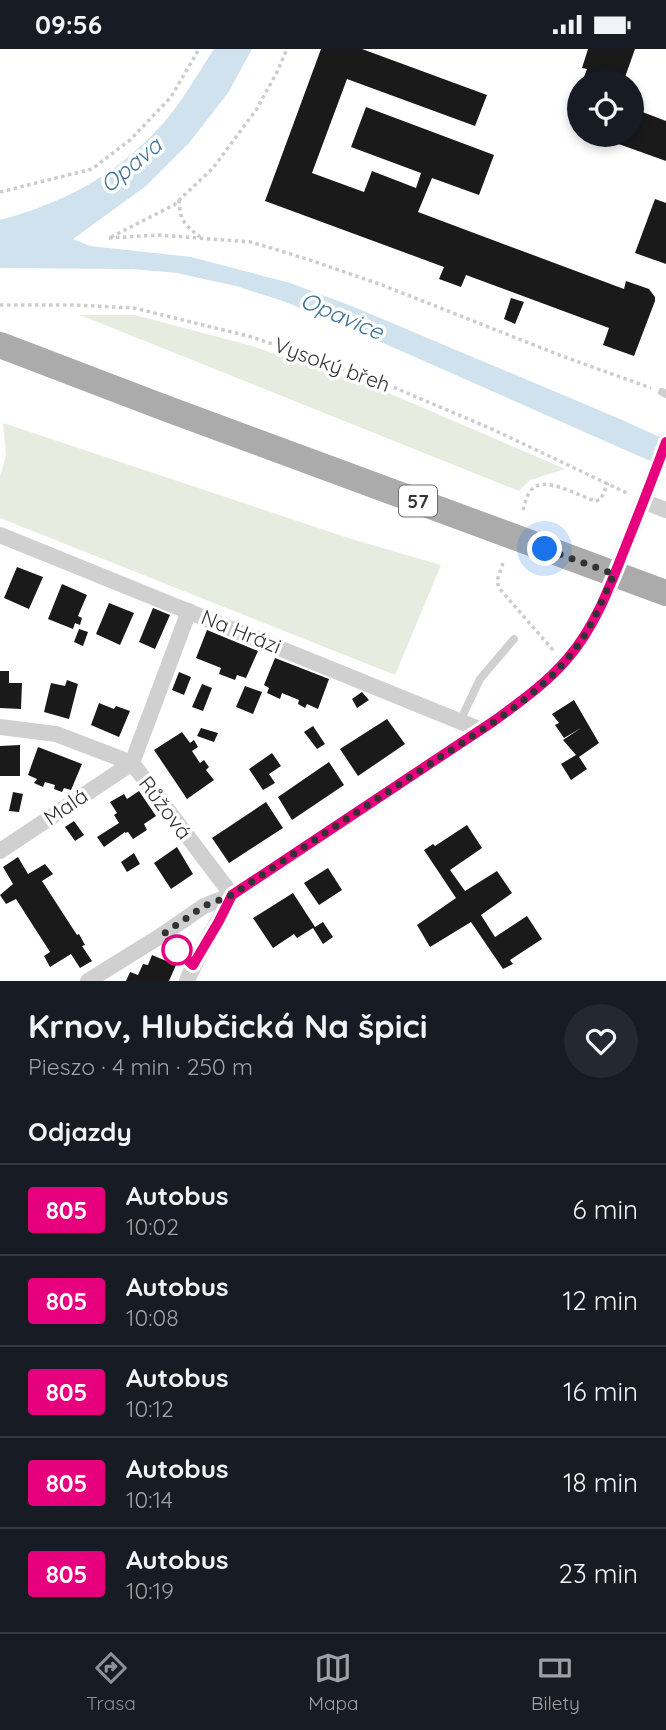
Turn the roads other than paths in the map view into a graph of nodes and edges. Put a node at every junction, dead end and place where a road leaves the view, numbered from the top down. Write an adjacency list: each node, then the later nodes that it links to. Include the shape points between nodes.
1 (2, 346): 6 (main road, 57)
2 (666, 442): 3 (street)
3 (645, 496): 4 (street); 6 (street)
4 (666, 510)
5 (0, 535): 8 (street, Na Hrázi)
6 (614, 574): 7 (main road, 57); 12 (street, via 568,659 529,696)
7 (666, 593)
8 (189, 611): 10 (street, Na Hrázi); 13 (street)
9 (514, 639): 10 (lane, via 480,679)
10 (460, 722): 12 (street, Na Hrázi)
11 (0, 727): 13 (street, Růžová, via 56,734)
12 (481, 730): 15 (street)
13 (132, 763): 14 (street, Malá); 15 (street, Růžová)
14 (0, 851)
15 (232, 895): 16 (street, via 204,906); 17 (street)
16 (162, 935): 17 (street); 18 (street)
17 (193, 965): 19 (street)
18 (88, 981)
19 (187, 981)

